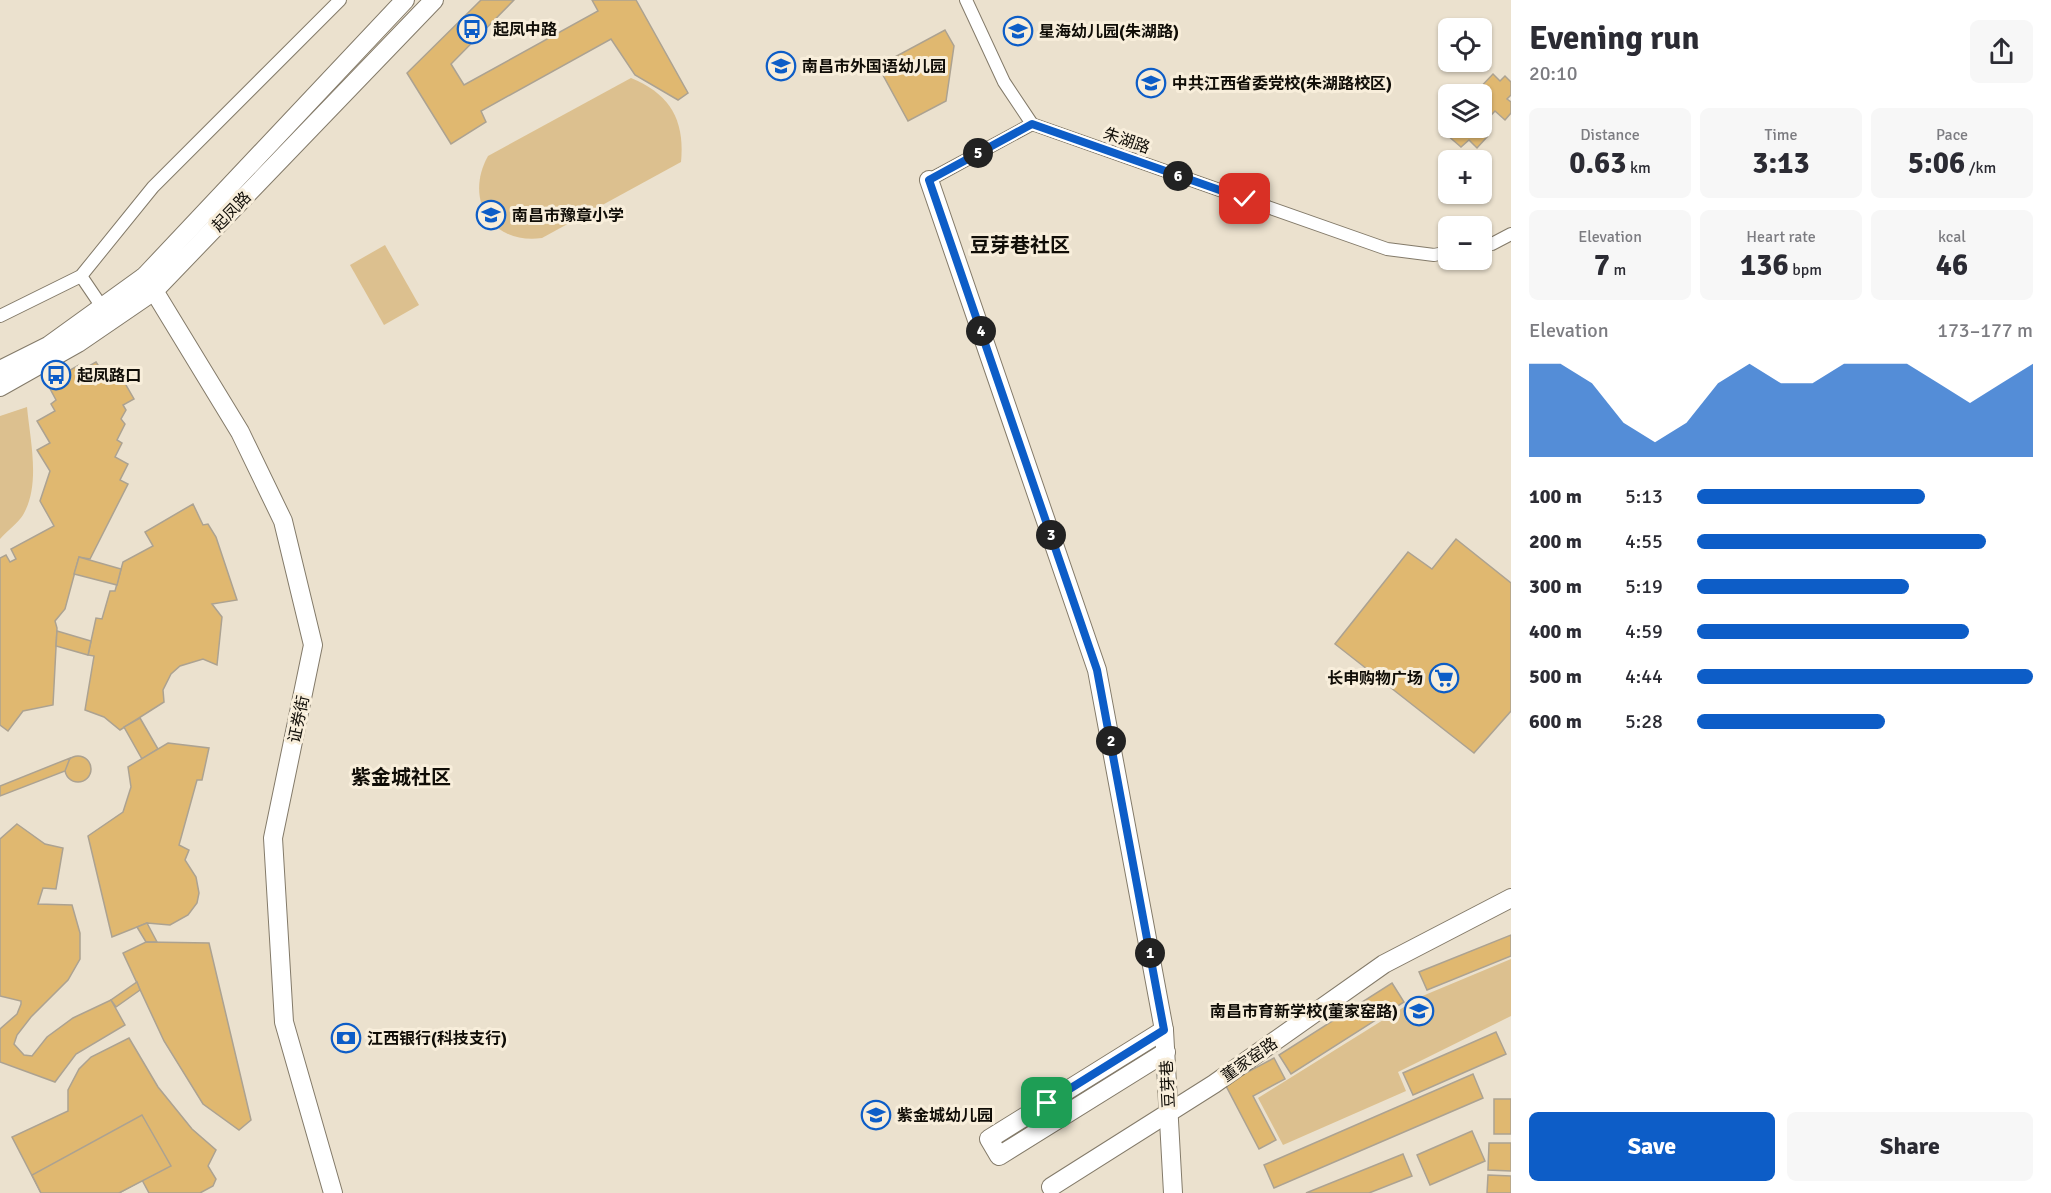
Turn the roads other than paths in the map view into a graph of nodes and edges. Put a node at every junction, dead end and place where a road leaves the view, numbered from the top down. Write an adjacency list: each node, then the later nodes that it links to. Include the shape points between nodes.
1 (340, 0): 10 (street, via 153,187)
2 (405, 0): 11 (street, 起凤路)
3 (434, 0): 11 (street, 起凤路)
4 (966, 0): 5 (street, via 1004,81)
5 (1032, 124): 6 (street); 9 (street, 朱湖路, via 1387,249)
6 (929, 180): 17 (street, 豆芽巷, via 1097,670)
7 (1511, 234): 8 (street)
8 (1492, 244)
9 (1438, 254)
10 (81, 276): 12 (street); 13 (street)
11 (150, 283): 12 (street, 起凤路); 15 (street, 起凤路, via 78,343); 21 (street, 证券街, via 240,432 283,521 313,645 273,838 284,1022)
12 (102, 307): 14 (street, 起凤路, via 48,346)
13 (0, 316)
14 (0, 370)
15 (0, 387)
16 (1511, 898): 19 (street, 董家窑路, via 1384,964)
17 (1164, 1030): 18 (street, 豆芽巷); 18 (street, via 988,1139 999,1155)
18 (1166, 1052): 19 (street, 豆芽巷)
19 (1168, 1113): 20 (street, 董家窑路); 22 (street, 豆芽巷)
20 (1051, 1187)
21 (333, 1193)
22 (1173, 1193)

